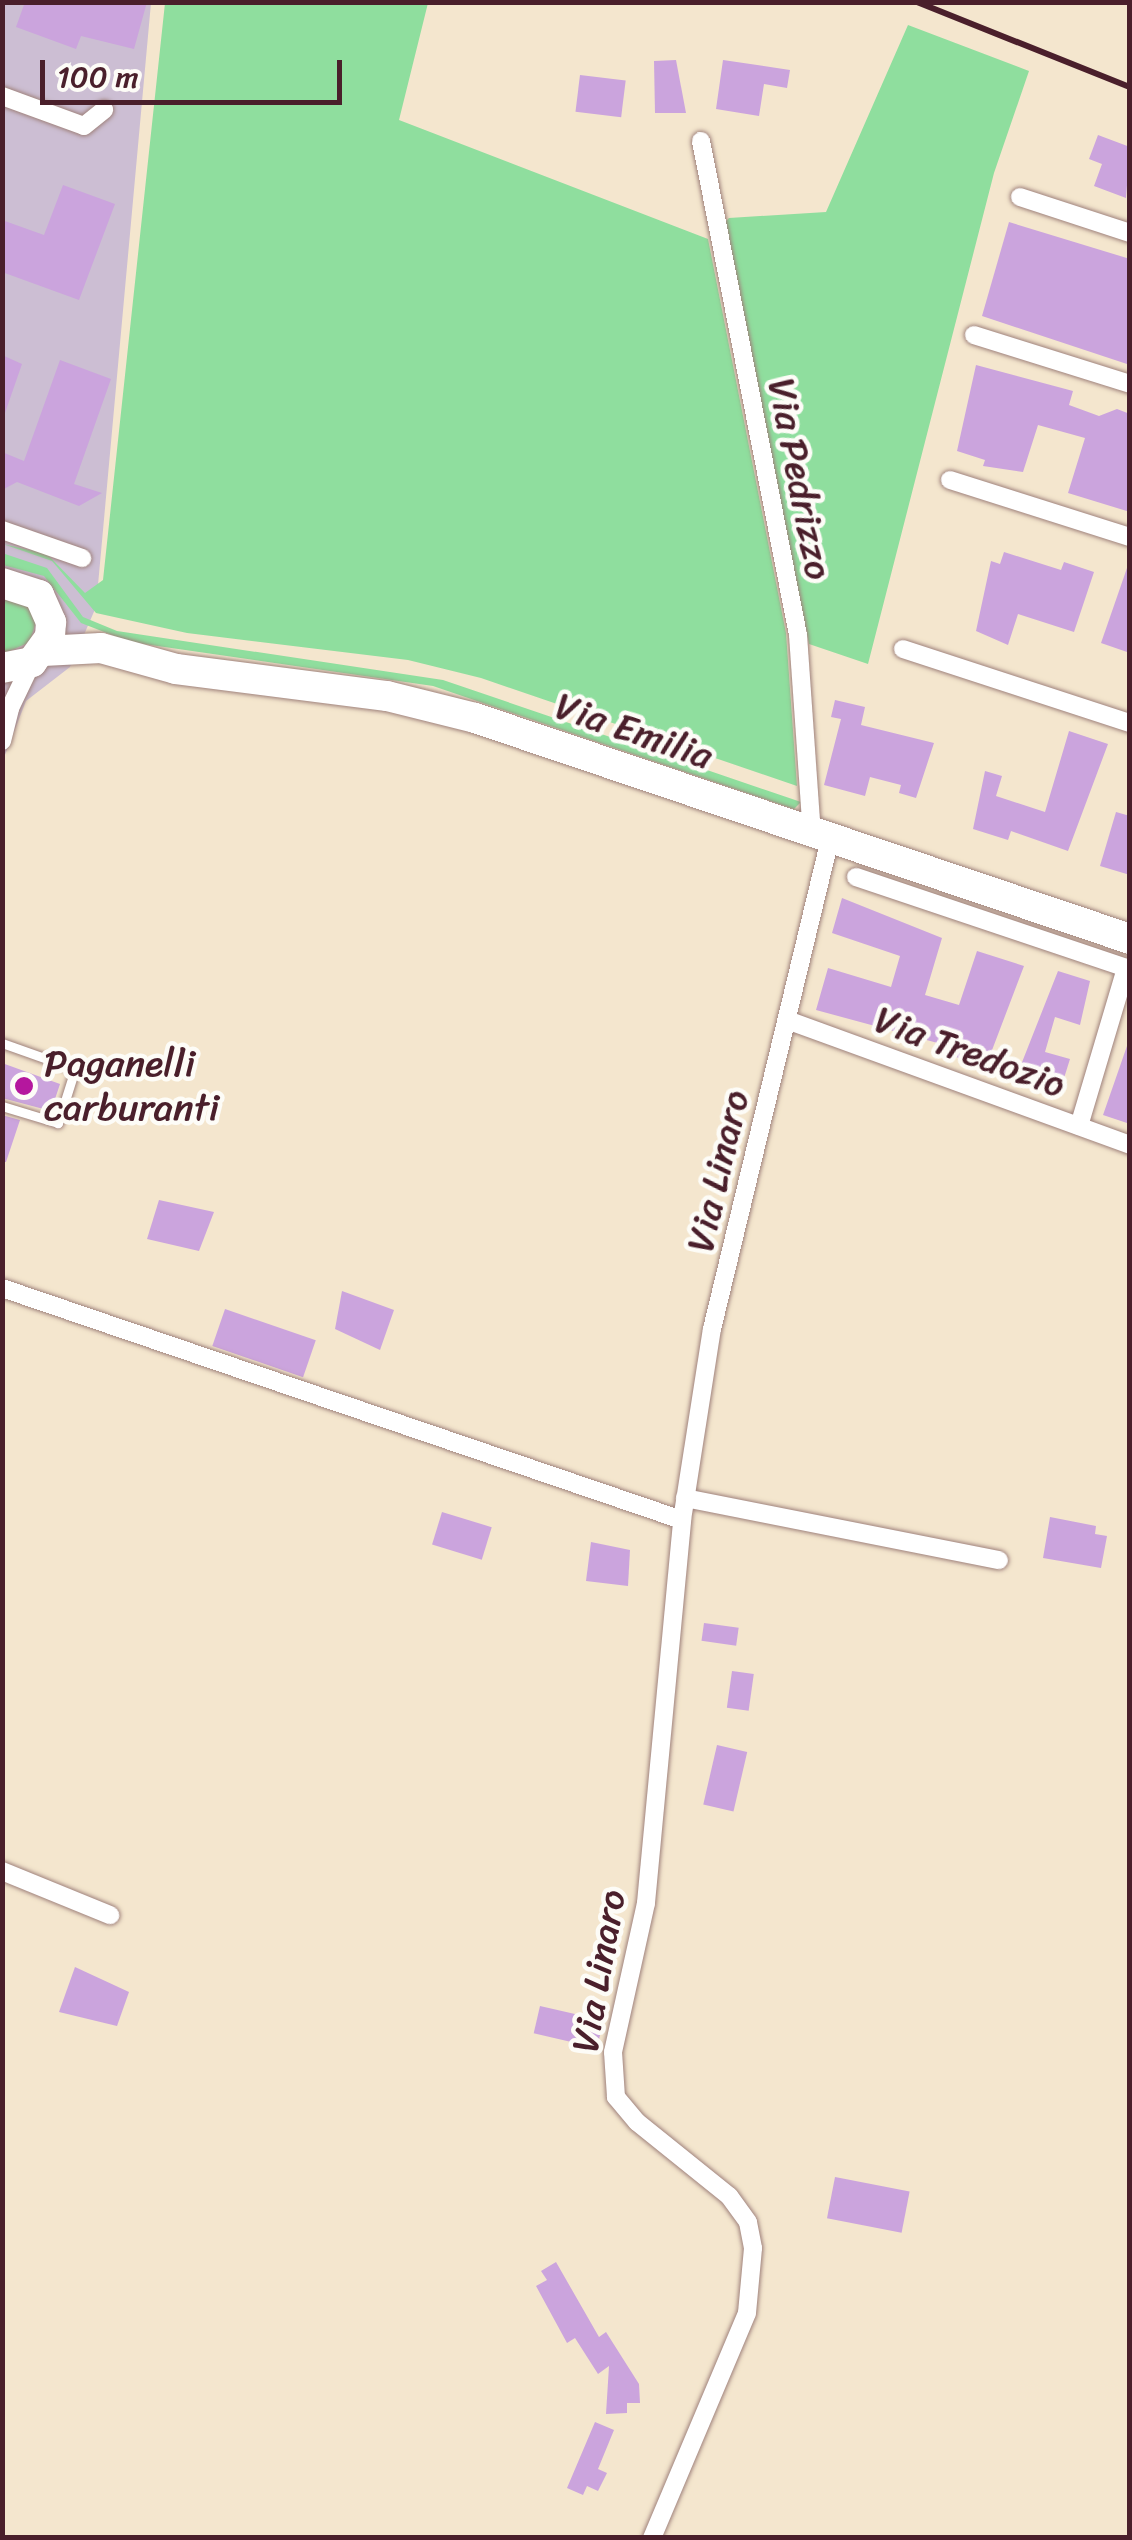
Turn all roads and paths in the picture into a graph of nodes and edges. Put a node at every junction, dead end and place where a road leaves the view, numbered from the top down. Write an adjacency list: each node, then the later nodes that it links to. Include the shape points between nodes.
1 (2, 96): 2 (street, via 84,126)
2 (104, 110)
3 (701, 141): 20 (street, Via Pedrizzo, via 798,635)
4 (1020, 197): 5 (street)
5 (1130, 233)
6 (974, 335): 7 (street)
7 (1130, 384)
8 (950, 480): 10 (street)
9 (2, 530): 11 (street)
10 (1130, 538)
11 (82, 558)
12 (2, 583): 13 (main road, Via Emilia, via 27,586)
13 (48, 608): 14 (main road, Via Emilia); 16 (main road, via 50,637)
14 (101, 648): 16 (main road, Via Emilia); 20 (main road, Via Emilia, via 176,669 387,696 475,718)
15 (903, 649): 18 (street)
16 (26, 660): 17 (street)
17 (6, 701): 19 (street)
18 (1130, 723)
19 (2, 742)
20 (821, 836): 22 (main road, Via Emilia); 23 (street, Via Linaro)
21 (856, 877): 22 (street)
22 (1128, 959): 26 (street)
23 (788, 1020): 26 (street, Via Tredozio); 29 (street, Via Linaro, via 712,1329)
24 (2, 1043): 25 (lane, via 75,1068 58,1123)
25 (2, 1106)
26 (1079, 1126): 27 (street, Via Tredozio)
27 (1130, 1146)
28 (2, 1288): 30 (street)
29 (684, 1498): 30 (street, Via Linaro); 31 (street)
30 (682, 1520): 34 (street, Via Linaro, via 654,1838 612,2077 616,2097 637,2122 708,2175 748,2222 752,2280 723,2378)
31 (999, 1560)
32 (2, 1871): 33 (street)
33 (110, 1915)
34 (652, 2538)

